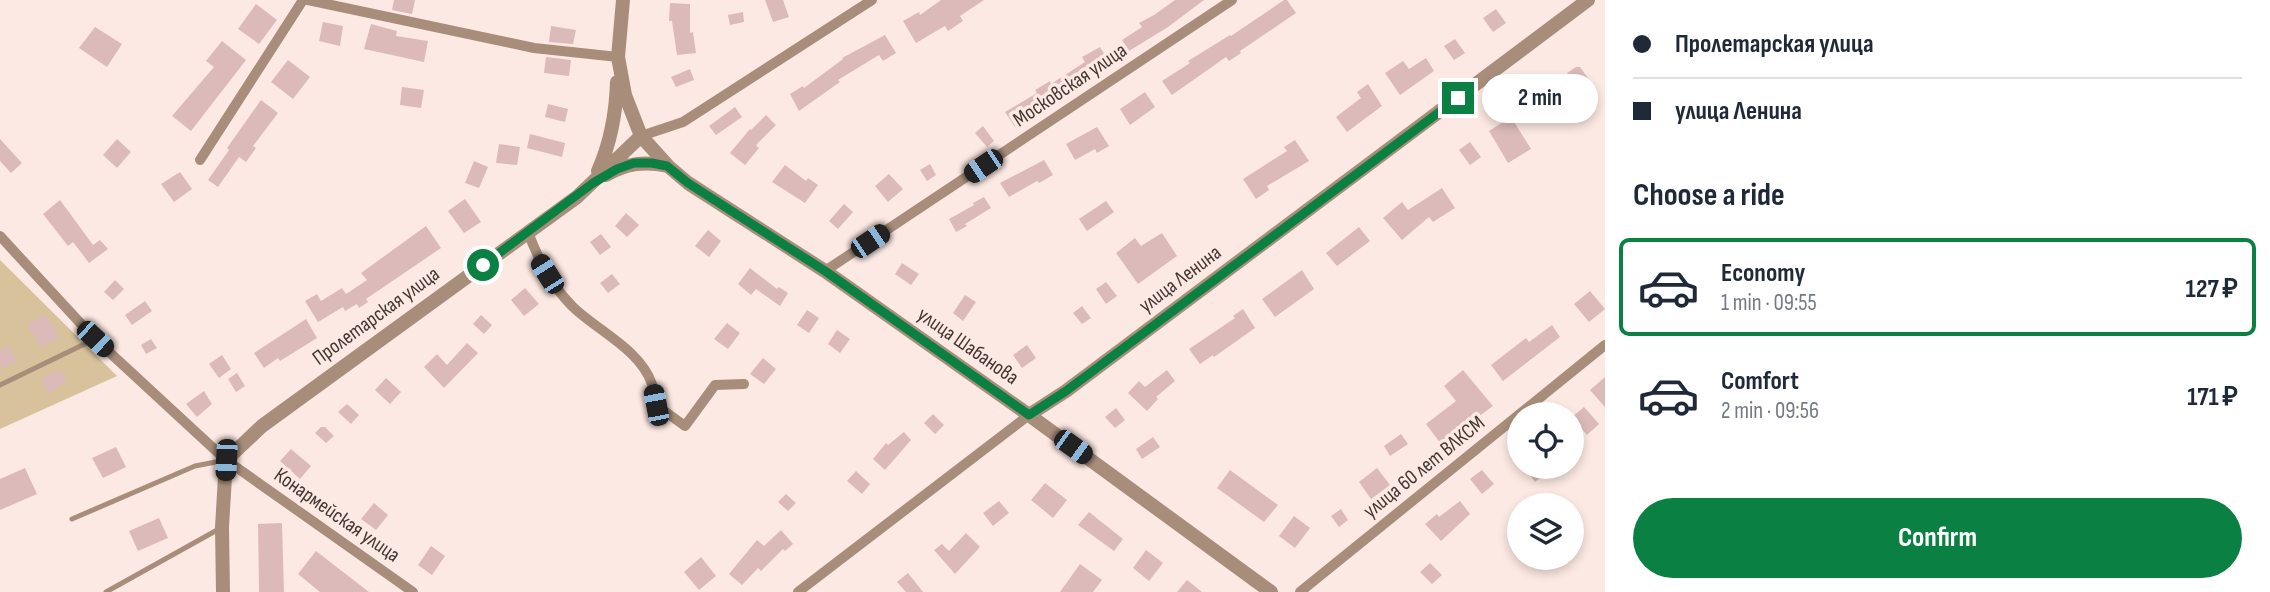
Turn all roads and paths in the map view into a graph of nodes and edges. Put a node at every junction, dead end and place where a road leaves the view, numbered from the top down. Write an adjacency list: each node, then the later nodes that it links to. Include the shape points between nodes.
1 (306, 0): 6 (street, via 534,48); 8 (street)
2 (623, 0): 6 (street)
3 (872, 0): 7 (street, Пролетарская улица, via 683,122)
4 (1231, 0): 14 (street, Московская улица)
5 (1588, 0): 19 (street, улица Ленина)
6 (618, 57): 7 (street); 10 (street, via 614,124)
7 (640, 136): 9 (street, улица Шабанова); 10 (street, Пролетарская улица)
8 (200, 160)
9 (667, 166): 10 (street, via 634,163); 14 (street, улица Шабанова)
10 (593, 183): 11 (street, Пролетарская улица)
11 (528, 232): 17 (street, via 555,286 572,307 642,365 652,382 656,405 685,426 715,385); 20 (street, Пролетарская улица, via 262,426)
12 (0, 236): 13 (street, Конармейская улица)
13 (4, 247): 15 (street, Конармейская улица)
14 (825, 271): 19 (street, улица Шабанова)
15 (95, 339): 18 (lane); 20 (street, Конармейская улица)
16 (1605, 345): 28 (street, улица 60 лет ВЛКСМ)
17 (744, 384)
18 (0, 385)
19 (1029, 415): 26 (street, улица Ленина); 27 (street, улица Шабанова)
20 (226, 460): 21 (lane, via 195,466); 22 (street); 25 (street, Конармейская улица)
21 (72, 519)
22 (222, 527): 23 (lane); 24 (street)
23 (106, 592)
24 (223, 592)
25 (413, 592)
26 (798, 592)
27 (1271, 592)
28 (1300, 592)

